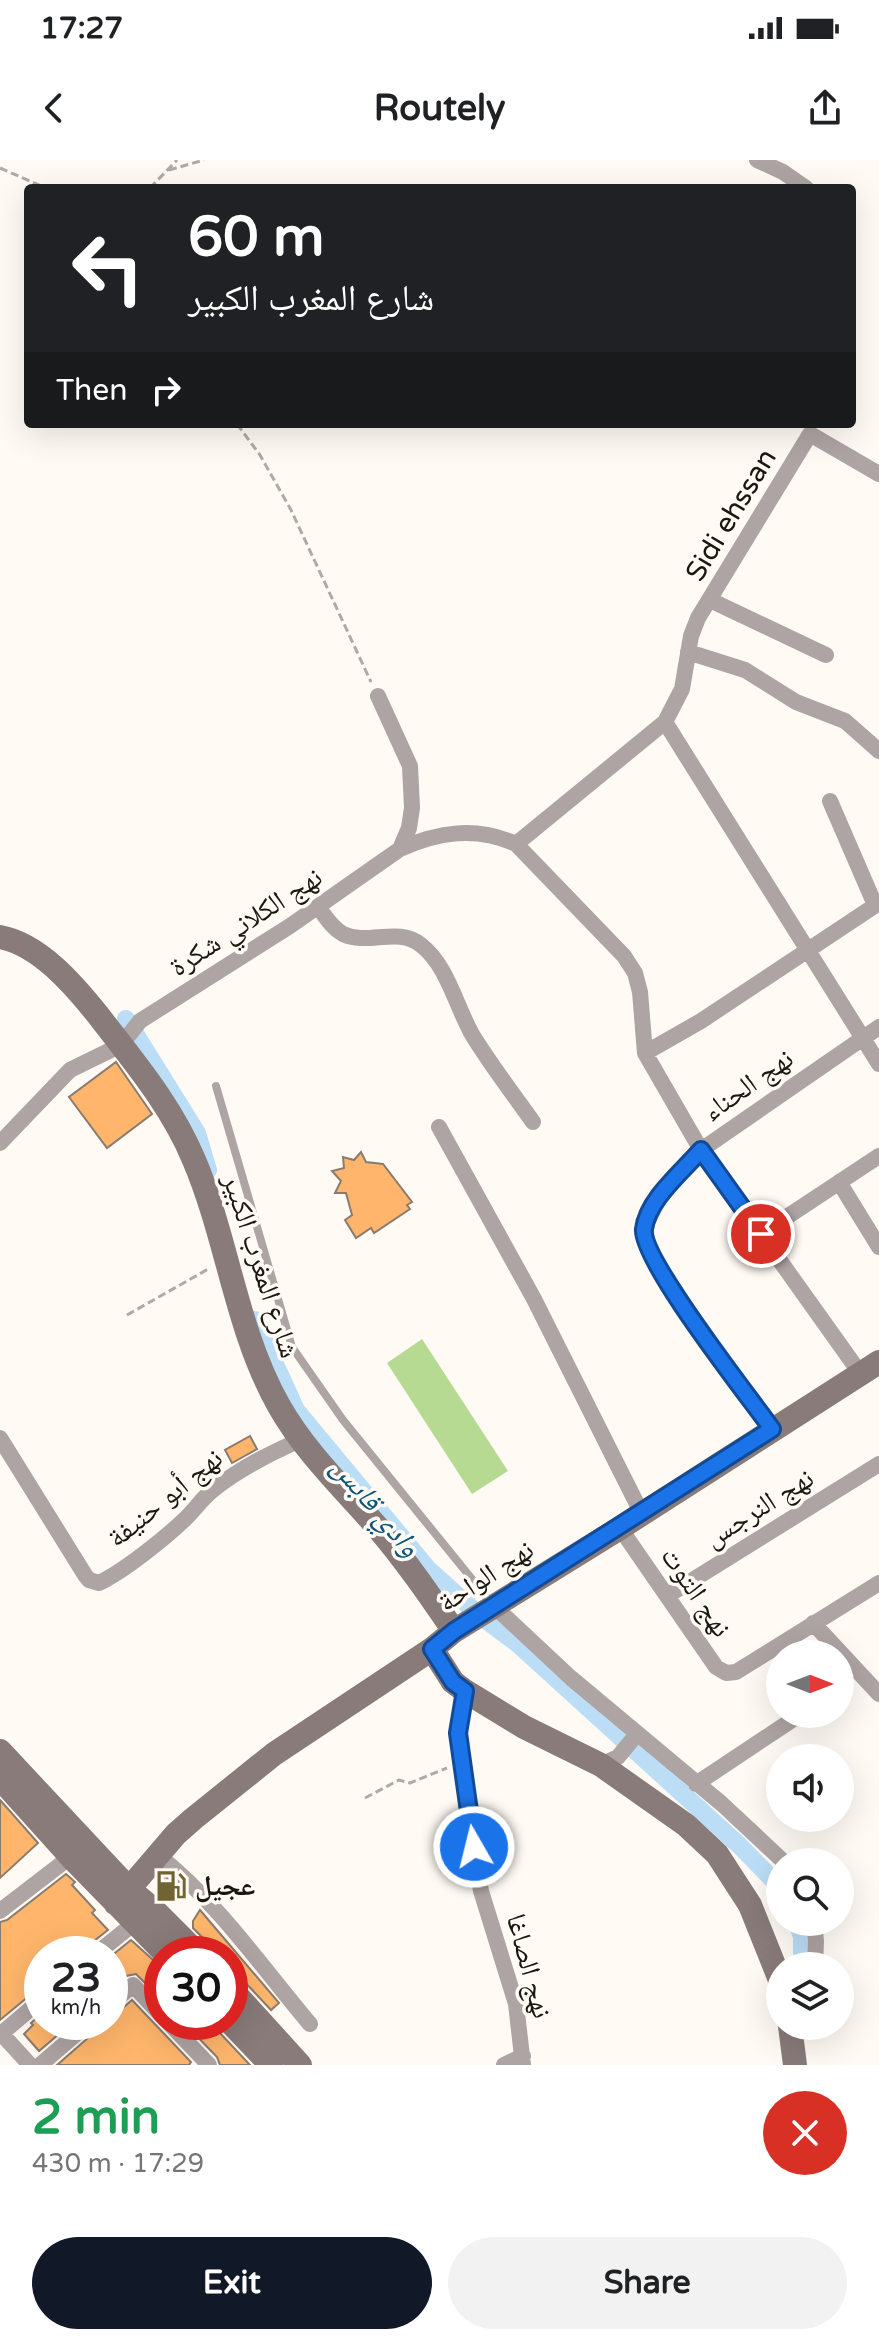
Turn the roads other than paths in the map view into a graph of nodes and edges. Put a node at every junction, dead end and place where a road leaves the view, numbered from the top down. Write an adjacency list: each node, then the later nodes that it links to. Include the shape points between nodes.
1 (757, 160): 2 (street)
2 (800, 184)
3 (813, 429): 4 (street, Sidi ehssan); 5 (street, Sidi ehssan)
4 (879, 474)
5 (710, 600): 6 (street, Sidi ehssan); 7 (street)
6 (688, 652): 9 (street, Sidi ehssan, via 682,689); 10 (street, via 745,670 796,702 845,721)
7 (826, 655)
8 (378, 696): 13 (street, via 410,766 412,808)
9 (665, 722): 12 (street); 17 (street)
10 (879, 751)
11 (830, 801): 14 (street)
12 (516, 844): 13 (street, نهج الكلاني شكرة, via 460,832); 21 (street, via 635,973)
13 (400, 849): 15 (street, نهج الكلاني شكرة)
14 (877, 904): 17 (street)
15 (318, 907): 20 (street, نهج الكلاني شكرة, via 140,1021); 24 (street, via 344,934 401,936 422,945 473,1035)
16 (0, 937): 20 (street, شارع المغرب الكبير, via 36,953 66,979)
17 (808, 949): 19 (street); 21 (street)
18 (879, 1027): 19 (street, نهج الحناء)
19 (861, 1038): 22 (street); 27 (street, نهج الحناء)
20 (121, 1045): 26 (street, نهج الكلاني شكرة, via 70,1070); 35 (street, شارع المغرب الكبير, via 175,1118 196,1163 248,1338)
21 (645, 1053): 27 (street)
22 (879, 1064)
23 (216, 1086): 41 (lane, via 292,1347 343,1420)
24 (533, 1122)
25 (439, 1127): 37 (street, via 534,1299)
26 (0, 1143)
27 (701, 1150): 30 (street); 33 (street, نهج الحناء, via 658,1200 644,1229 648,1248 682,1306)
28 (879, 1156): 29 (street)
29 (839, 1182): 30 (street); 31 (street)
30 (761, 1234): 32 (street)
31 (879, 1247)
32 (870, 1368): 33 (street, نهج الواحة)
33 (772, 1429): 37 (street, نهج الواحة)
34 (0, 1438): 35 (street, نهج أبو حنيفة, via 85,1575 99,1583 166,1535 249,1463)
35 (300, 1440): 43 (street, شارع المغرب الكبير, via 380,1530)
36 (879, 1464): 40 (street, نهج النرجس)
37 (642, 1514): 38 (street, نهج الواحة)
38 (620, 1528): 40 (street, نهج التوت); 41 (street, نهج الواحة)
39 (879, 1583): 42 (street)
40 (667, 1596): 42 (street, نهج التوت, via 719,1671 736,1672)
41 (494, 1606): 43 (street, نهج الواحة); 48 (street)
42 (813, 1623): 46 (street)
43 (454, 1631): 44 (street, نهج الواحة)
44 (432, 1649): 45 (street); 55 (street, نهج الواحة, via 274,1754 193,1819)
45 (465, 1691): 50 (street); 73 (street, نهج الصاغا, via 458,1733 481,1891 516,2004)
46 (879, 1694)
47 (780, 1728): 52 (street)
48 (637, 1734): 50 (street, via 618,1757); 52 (street)
49 (0, 1751): 54 (street)
50 (601, 1765): 62 (street, via 686,1825 717,1854 750,1905)
51 (0, 1778): 54 (street)
52 (696, 1784): 53 (street)
53 (769, 1848)
54 (79, 1850): 56 (street); 57 (street)
55 (158, 1855): 56 (street, نهج الواحة); 67 (street, via 213,1908)
56 (123, 1897): 58 (street)
57 (0, 1911)
58 (144, 1916): 59 (street); 60 (street); 61 (street)
59 (119, 1936)
60 (156, 1936)
61 (172, 1936)
62 (769, 1952)
63 (128, 1989): 64 (street, via 133,1985)
64 (144, 1997)
65 (248, 2008): 78 (street)
66 (24, 2013): 68 (street)
67 (310, 2024)
68 (1, 2032): 75 (street)
69 (69, 2040): 76 (street)
70 (184, 2040): 74 (street)
71 (247, 2040): 77 (street)
72 (794, 2040): 80 (street)
73 (523, 2060): 79 (street)
74 (204, 2063)
75 (30, 2065)
76 (40, 2065)
77 (271, 2065)
78 (300, 2065)
79 (504, 2065)
80 (795, 2065)

